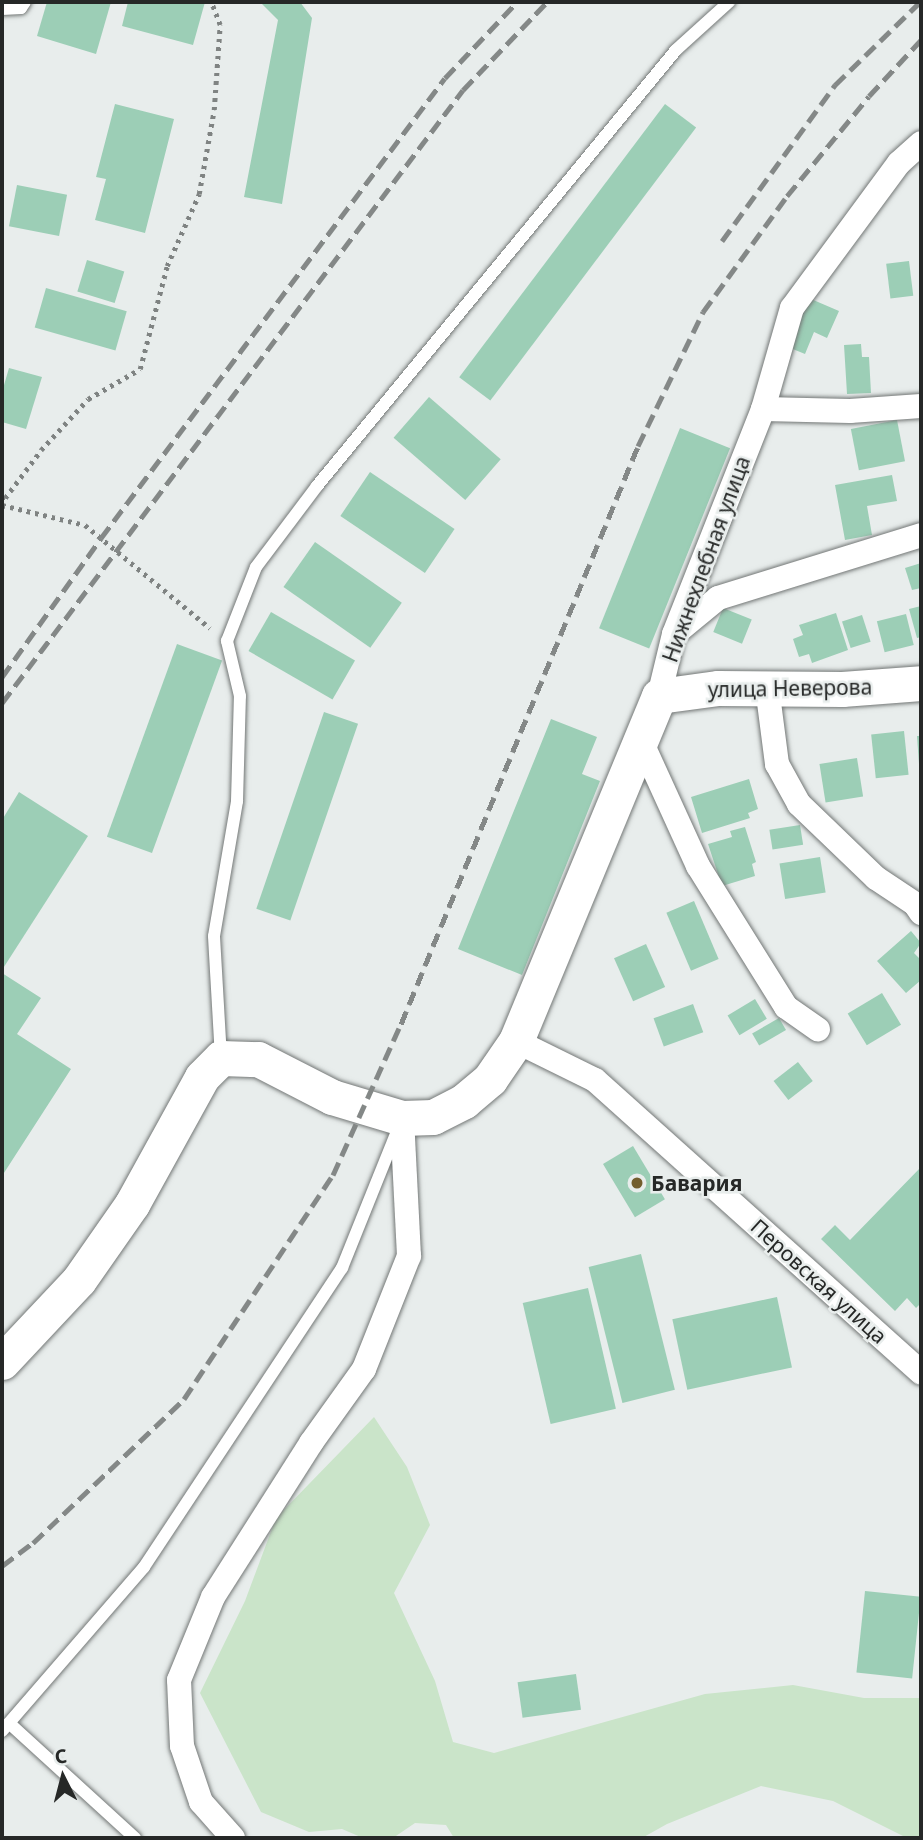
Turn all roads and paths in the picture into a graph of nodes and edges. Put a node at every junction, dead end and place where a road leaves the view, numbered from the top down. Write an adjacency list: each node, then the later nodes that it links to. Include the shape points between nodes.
1 (25, 2): 4 (lane, via 20,8)
2 (211, 2): 8 (path, via 220,25 214,110 199,194 167,266 140,369 88,399)
3 (729, 2): 12 (lane, via 676,50 317,486 256,567)
4 (2, 9)
5 (921, 143): 7 (street, Нижнехлебная улица, via 900,163 792,308)
6 (921, 406): 7 (street, via 850,411)
7 (763, 409): 11 (street, Нижнехлебная улица)
8 (2, 498)
9 (2, 505): 12 (path, via 85,525)
10 (921, 534): 11 (street, via 718,598)
11 (674, 634): 15 (street, Нижнехлебная улица)
12 (227, 641): 20 (lane, via 240,709 237,801 214,936)
13 (921, 683): 14 (street, улица Неверова, via 842,689)
14 (767, 687): 15 (street, улица Неверова); 17 (street, via 777,764 799,804 876,878)
15 (659, 696): 16 (street, Нижнехлебная улица)
16 (641, 741): 18 (street, via 698,866 786,1007); 19 (street, Нижнехлебная улица)
17 (921, 913)
18 (818, 1030)
19 (516, 1041): 21 (street, Нижнехлебная улица, via 490,1079 464,1101 433,1117); 23 (street, Перовская улица, via 595,1080)
20 (221, 1058): 21 (street, via 258,1059 332,1097); 22 (street, via 202,1077 132,1204 79,1280)
21 (402, 1118): 24 (lane, via 342,1268 144,1567); 26 (street, via 409,1256 364,1369 213,1597 178,1679 183,1746 201,1802)
22 (2, 1362)
23 (921, 1373)
24 (5, 1727): 25 (lane)
25 (135, 1838)
26 (233, 1838)

